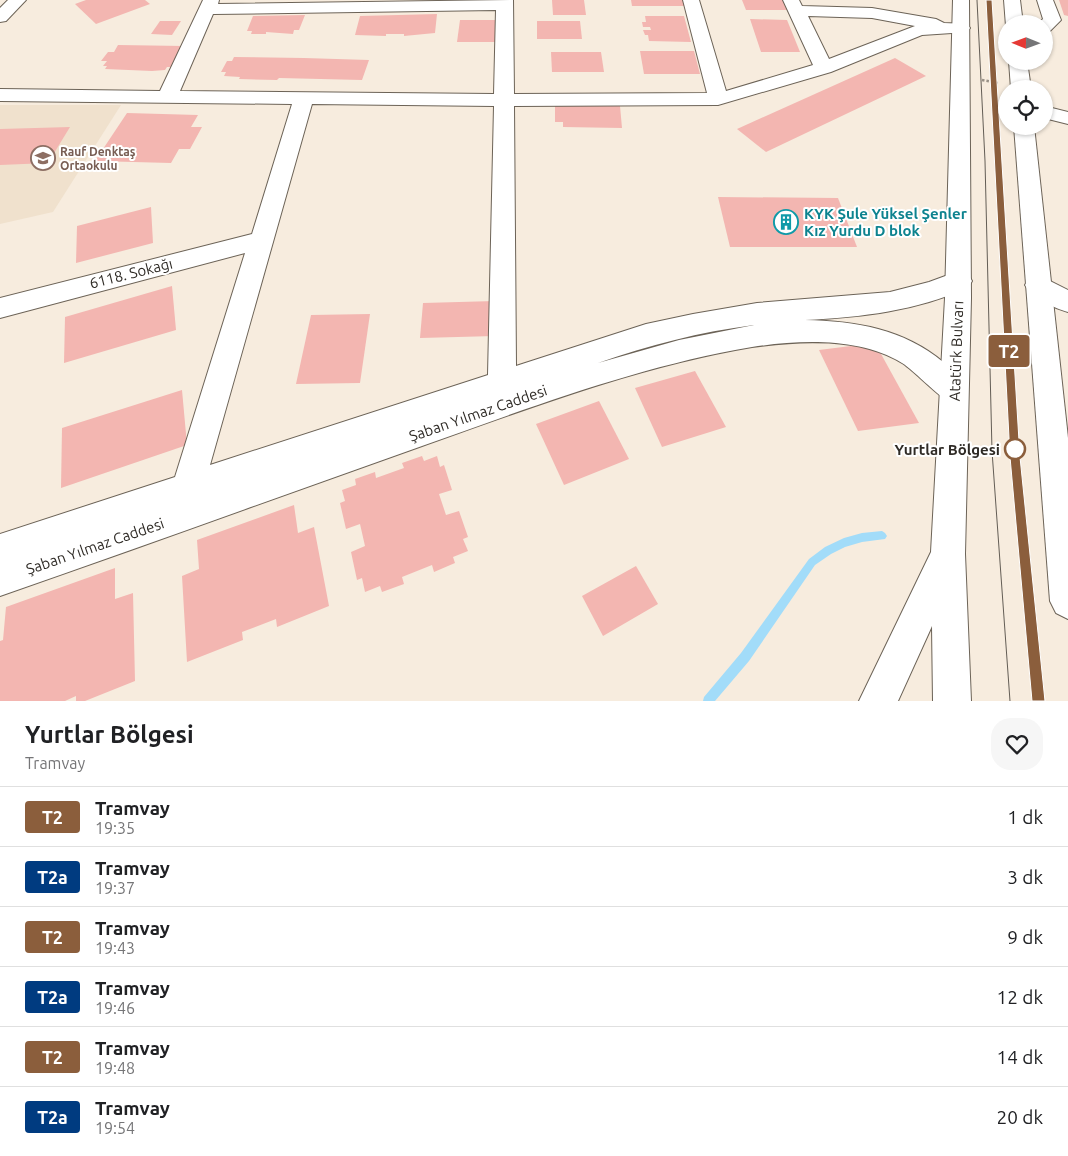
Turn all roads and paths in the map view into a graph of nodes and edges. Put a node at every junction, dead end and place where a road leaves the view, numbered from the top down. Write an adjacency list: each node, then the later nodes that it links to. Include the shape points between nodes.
1 (18, 0): 10 (street)
2 (692, 0): 19 (street)
3 (961, 0): 12 (street, Atatürk Bulvarı)
4 (1012, 0): 9 (street)
5 (1044, 0): 11 (street)
6 (505, 2): 7 (street); 20 (street)
7 (209, 4): 17 (street)
8 (794, 5): 12 (street, via 872,13); 13 (street)
9 (1013, 15)
10 (0, 17)
11 (1055, 23)
12 (962, 28): 13 (street, via 919,30); 14 (street, Atatürk Bulvarı)
13 (824, 68): 19 (street)
14 (961, 76): 15 (path); 25 (street, Atatürk Bulvarı)
15 (998, 84)
16 (0, 95): 17 (street)
17 (167, 97): 18 (street)
18 (304, 98): 20 (street); 24 (street)
19 (718, 99): 20 (street)
20 (504, 100): 29 (street)
21 (1053, 114): 22 (street)
22 (1068, 118)
23 (1025, 135): 26 (street)
24 (262, 240): 28 (street, 6118. Sokağı); 33 (street)
25 (959, 281): 29 (street, Şaban Yılmaz Caddesi, via 938,291 893,303 744,315 680,327); 31 (street, Atatürk Bulvarı)
26 (1038, 285): 27 (street); 30 (street)
27 (1068, 302)
28 (0, 308)
29 (502, 382): 33 (street, Şaban Yılmaz Caddesi)
30 (1048, 388): 32 (street); 37 (street)
31 (954, 391): 35 (street, Atatürk Bulvarı); 36 (street, Şaban Yılmaz Caddesi, via 925,362 875,338 801,332 707,344 542,391)
32 (1068, 426)
33 (188, 487): 34 (street, Şaban Yılmaz Caddesi)
34 (0, 551)
35 (948, 554): 38 (street); 39 (street, Atatürk Bulvarı)
36 (0, 579)
37 (1068, 601)
38 (878, 701)
39 (952, 701)

